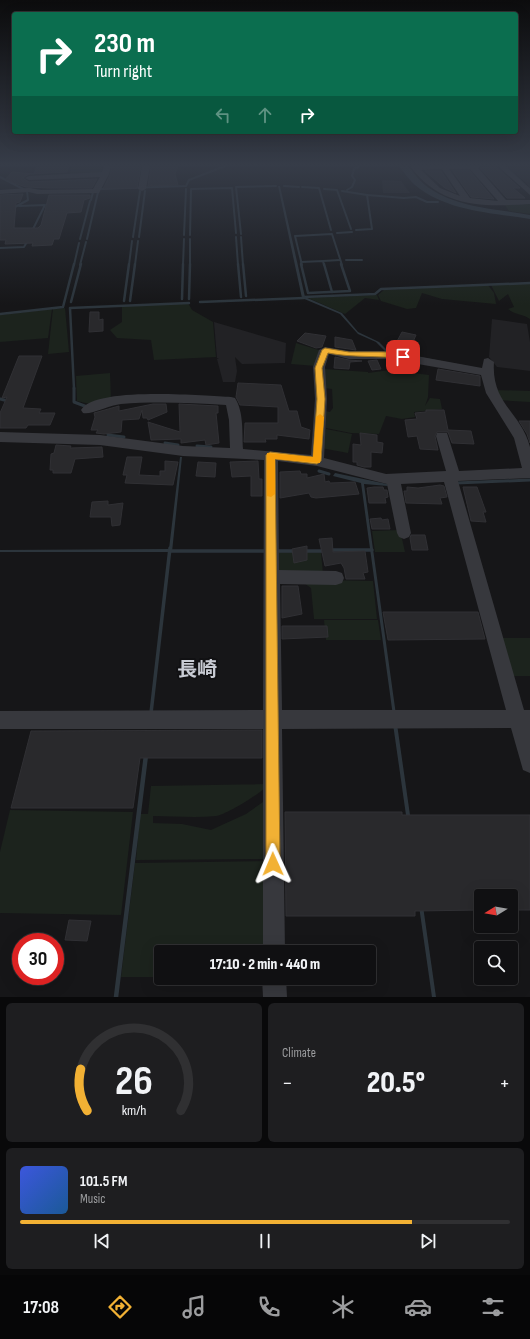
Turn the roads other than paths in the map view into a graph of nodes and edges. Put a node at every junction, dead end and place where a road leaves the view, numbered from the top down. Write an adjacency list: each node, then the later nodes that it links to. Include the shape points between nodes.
1 (87, 410): 4 (street, via 94,405 144,399 231,401)
2 (442, 436): 8 (street)
3 (0, 437): 4 (street, via 100,440 183,451)
4 (237, 454): 5 (street)
5 (270, 455): 6 (street); 11 (street)
6 (317, 461): 7 (street, via 321,399 319,368 325,350 349,355 389,355 487,367 494,402 518,434); 9 (street)
7 (530, 473): 8 (street)
8 (452, 476): 9 (street); 13 (street)
9 (393, 479): 10 (street)
10 (404, 533)
11 (271, 577): 12 (street); 15 (street)
12 (336, 578)
13 (524, 719): 15 (street); 16 (street)
14 (0, 720): 15 (street)
15 (271, 720): 17 (street)
16 (530, 763)
17 (274, 945)
18 (274, 985): 19 (street)
19 (275, 997)

